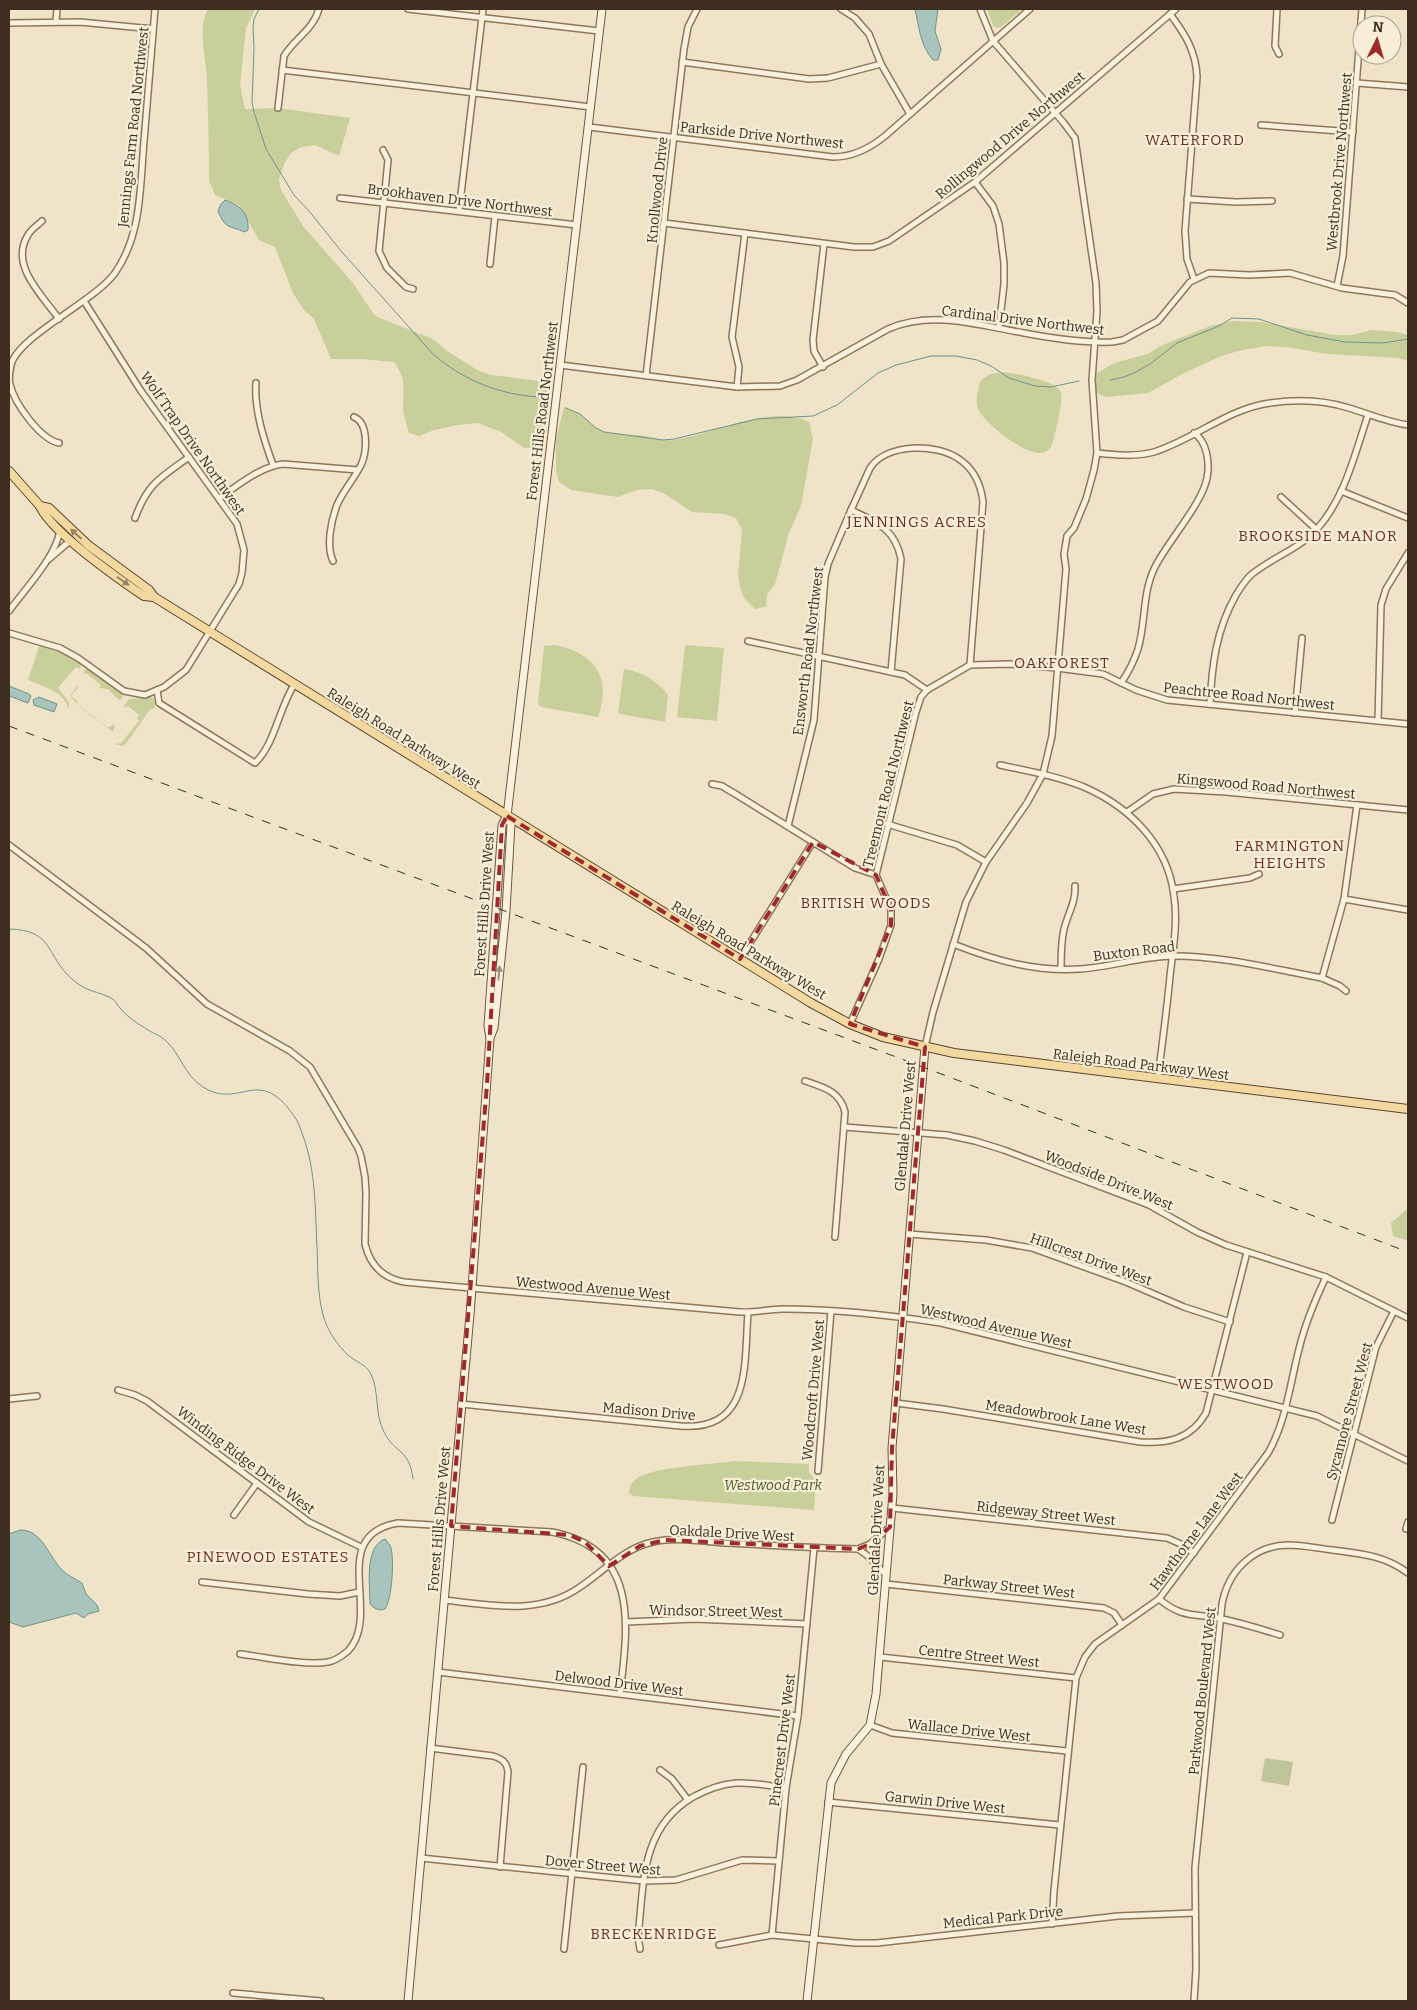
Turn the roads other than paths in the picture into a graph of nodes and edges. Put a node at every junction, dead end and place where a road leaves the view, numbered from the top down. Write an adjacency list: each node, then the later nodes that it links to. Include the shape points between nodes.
1 (57, 9): 16 (street)
2 (155, 9): 18 (street, Jennings Farm Road Northwest)
3 (319, 9): 24 (street, via 310,29 288,49)
4 (408, 9): 15 (street)
5 (482, 9): 15 (street)
6 (602, 9): 19 (main road, Forest Hills Road Northwest)
7 (697, 9): 22 (street, Knollwood Drive, via 688,27)
8 (841, 9): 23 (street, via 855,18 869,34)
9 (980, 9): 20 (street)
10 (1030, 9): 20 (street, Parkside Drive Northwest)
11 (1176, 9): 14 (street, Rollingwood Drive Northwest)
12 (1277, 9): 21 (street, via 1275,46)
13 (1362, 9): 25 (street, Westbrook Drive Northwest)
14 (1170, 14): 31 (street, Rollingwood Drive Northwest); 39 (street, via 1189,42 1196,64)
15 (482, 18): 19 (street); 27 (street)
16 (56, 21): 17 (street); 18 (street)
17 (9, 23)
18 (154, 29): 53 (street, Jennings Farm Road Northwest, via 135,230 115,272)
19 (599, 31): 28 (main road, Forest Hills Road Northwest)
20 (993, 40): 30 (street, Parkside Drive Northwest); 31 (street)
21 (1279, 54)
22 (682, 62): 23 (street, via 809,79 828,78); 35 (street, Knollwood Drive)
23 (881, 64): 30 (street)
24 (282, 70): 27 (street); 29 (street)
25 (1357, 83): 26 (street); 34 (street, Westbrook Drive Northwest)
26 (1408, 87)
27 (472, 93): 28 (street); 42 (street)
28 (591, 107): 33 (main road, Forest Hills Road Northwest)
29 (278, 108)
30 (910, 114): 35 (street, Parkside Drive Northwest, via 874,145 839,157)
31 (1055, 114): 37 (street, Rollingwood Drive Northwest); 57 (street, via 1076,144 1096,283)
32 (1261, 126): 34 (street)
33 (589, 127): 35 (street, Parkside Drive Northwest); 46 (main road, Forest Hills Road Northwest)
34 (1353, 132): 51 (street, Westbrook Drive Northwest, via 1343,256)
35 (674, 137): 45 (street, Knollwood Drive)
36 (383, 150): 41 (street, via 388,160)
37 (975, 182): 48 (street, Rollingwood Drive Northwest, via 882,245 867,248); 56 (street, via 993,206 999,224 1004,284)
38 (340, 198): 41 (street, Brookhaven Drive Northwest)
39 (1188, 199): 40 (street); 50 (street, via 1186,252)
40 (1272, 201)
41 (383, 203): 42 (street, Brookhaven Drive Northwest); 52 (street, via 381,258 406,287)
42 (459, 211): 43 (street, Brookhaven Drive Northwest)
43 (495, 216): 46 (street, Brookhaven Drive Northwest); 49 (street)
44 (42, 221): 55 (street, via 30,231 24,242 22,262)
45 (664, 223): 47 (street, Rollingwood Drive Northwest); 60 (street, Knollwood Drive)
46 (577, 225): 58 (main road, Forest Hills Road Northwest)
47 (745, 233): 48 (street, Rollingwood Drive Northwest); 62 (street, via 732,337 739,367)
48 (824, 244): 59 (street, via 813,340 814,351)
49 (490, 264)
50 (1194, 279): 51 (street, via 1216,272 1250,275 1290,272); 57 (street, Cardinal Drive Northwest, via 1158,321 1124,340)
51 (1337, 286): 54 (street, via 1390,294)
52 (414, 289)
53 (84, 301): 55 (street, Jennings Farm Road Northwest); 69 (street, Wolf Trap Drive Northwest)
54 (1408, 303)
55 (59, 319): 67 (street, Jennings Farm Road Northwest, via 15,355 9,380 16,400 35,427 50,441)
56 (999, 328): 57 (street, Cardinal Drive Northwest); 59 (street, Cardinal Drive Northwest, via 952,320 913,321 880,333)
57 (1095, 341): 68 (street, via 1092,380)
58 (560, 366): 60 (street, Cardinal Drive Northwest); 110 (main road, Forest Hills Road Northwest)
59 (822, 367): 62 (street, Cardinal Drive Northwest, via 780,386)
60 (646, 376): 62 (street, Cardinal Drive Northwest)
61 (256, 383): 70 (street, via 260,417)
62 (737, 387)
63 (1368, 415): 65 (street); 66 (street, via 1330,403 1280,402 1243,409); 73 (street)
64 (354, 417): 71 (street, via 361,421 365,430)
65 (1408, 425)
66 (1194, 432): 68 (street, via 1153,452 1126,456); 96 (street, via 1201,437 1207,457 1207,479 1151,576 1139,648)
67 (59, 443)
68 (1097, 453): 94 (street, via 1086,498 1068,536 1064,554 1066,569)
69 (188, 457): 75 (street, Wolf Trap Drive Northwest); 78 (street, via 149,488)
70 (273, 465): 71 (street); 75 (street)
71 (358, 470): 85 (street, via 334,514 329,552)
72 (9, 471): 76 (main road, Raleigh Road Parkway West)
73 (1341, 491): 79 (street); 81 (street)
74 (1281, 497): 81 (street)
75 (219, 498): 88 (street, Wolf Trap Drive Northwest, via 240,530 244,564 239,584)
76 (40, 506): 80 (main road, Raleigh Road Parkway West); 86 (main road, Raleigh Road Parkway West, one-way to 76, via 149,590 88,545 49,508)
77 (851, 510): 92 (street, Ensworth Road Northwest, via 825,577); 93 (street, Ensworth Road Northwest, via 872,466 889,452 915,449 942,452 958,458 970,470 980,486 983,502); 95 (street, via 884,527 899,549)
78 (136, 518)
79 (1408, 518)
80 (60, 530): 82 (main road, Raleigh Road Parkway West); 84 (street, via 58,542)
81 (1317, 530): 100 (street, via 1244,581 1222,622 1215,646)
82 (70, 540): 84 (street); 86 (main road, Raleigh Road Parkway West, one-way to 86, via 135,590)
83 (1408, 553): 102 (street, via 1386,588 1381,605)
84 (47, 560): 87 (street)
85 (333, 561)
86 (154, 598): 88 (main road, Raleigh Road Parkway West)
87 (9, 611)
88 (209, 632): 97 (main road, Raleigh Road Parkway West); 98 (street, Wolf Trap Drive Northwest, via 186,670)
89 (9, 633): 98 (street, via 60,648 124,691 145,695)
90 (1302, 638): 101 (street)
91 (748, 641): 92 (street)
92 (818, 657): 95 (street); 112 (street, Ensworth Road Northwest, via 814,720)
93 (970, 665): 94 (street, Peachtree Road Northwest); 99 (street, Peachtree Road Northwest)
94 (1057, 668): 96 (street, Peachtree Road Northwest, via 1103,674); 105 (street, via 1052,736)
95 (890, 672): 99 (street, via 911,677)
96 (1121, 683): 100 (street, Peachtree Road Northwest, via 1153,697)
97 (294, 684): 98 (street, via 274,734 255,762 159,703); 110 (main road, Raleigh Road Parkway West)
98 (157, 690)
99 (927, 690): 111 (street, Treemont Road Northwest, via 916,712)
100 (1210, 704): 101 (street, Peachtree Road Northwest)
101 (1295, 713): 102 (street, Peachtree Road Northwest)
102 (1378, 721): 103 (street, Peachtree Road Northwest)
103 (1408, 724)
104 (1000, 764): 105 (street)
105 (1043, 774): 109 (street, via 1085,788); 115 (street)
106 (712, 784): 112 (street, via 722,786)
107 (1358, 805): 108 (street, Kingswood Road Northwest); 109 (street, Kingswood Road Northwest, via 1174,788 1153,794); 120 (street)
108 (1408, 810)
109 (1128, 812): 119 (street, via 1154,844)
110 (508, 816): 124 (main road, Raleigh Road Parkway West); 139 (main road, Forest Hills Drive West, via 502,825 497,887)
111 (887, 824): 115 (street, via 957,845); 117 (street, Treemont Road Northwest)
112 (788, 826): 113 (street)
113 (813, 842): 117 (street, via 855,868); 124 (street)
114 (9, 846): 139 (street, Westwood Avenue West, via 146,948 207,1004 298,1056 310,1067 358,1148 363,1163 365,1244 375,1267 398,1281)
115 (986, 862): 122 (street, via 966,902)
116 (1259, 874): 119 (street)
117 (876, 875): 128 (street, Treemont Road Northwest, via 891,910 892,925)
118 (1075, 886): 125 (street, via 1076,900 1062,938)
119 (1173, 889): 123 (street)
120 (1344, 899): 121 (street); 126 (street)
121 (1408, 910)
122 (953, 944): 125 (street, Buxton Road, via 1013,964); 129 (street)
123 (1173, 956): 125 (street, Buxton Road); 126 (street, Buxton Road, via 1224,960); 130 (street)
124 (740, 959): 128 (main road, Raleigh Road Parkway West)
125 (1061, 969)
126 (1322, 978): 127 (street, Buxton Road)
127 (1346, 990)
128 (850, 1024): 129 (main road, Raleigh Road Parkway West, via 883,1037)
129 (925, 1047): 130 (main road, Raleigh Road Parkway West, via 965,1055); 134 (main road, Glendale Drive West)
130 (1158, 1078): 132 (main road, Raleigh Road Parkway West)
131 (805, 1081): 133 (street, via 838,1096 844,1106)
132 (1408, 1109)
133 (844, 1126): 134 (street, Woodside Drive West); 136 (street)
134 (917, 1132): 135 (main road, Glendale Drive West); 137 (street, Woodside Drive West, via 967,1139 1004,1150 1149,1205 1197,1232)
135 (909, 1234): 143 (main road, Glendale Drive West); 145 (street, Hillcrest Drive West, via 986,1240 1032,1248)
136 (835, 1237)
137 (1247, 1252): 138 (street, Woodside Drive West); 145 (street, Meadowbrook Lane West)
138 (1326, 1277): 140 (street, Woodside Drive West); 152 (street, Hawthorne Lane West, via 1302,1336)
139 (472, 1288): 141 (street, Westwood Avenue West); 151 (main road, Forest Hills Drive West)
140 (1394, 1311): 144 (street, Woodside Drive West); 153 (street, Sycamore Street West, via 1376,1347)
141 (748, 1312): 142 (street, Westwood Avenue West, via 782,1309); 151 (street, Madison Drive, via 739,1395 726,1414 707,1425 680,1426)
142 (831, 1312): 143 (street, Westwood Avenue West); 155 (street, Woodcroft Drive West)
143 (902, 1317): 147 (street, Westwood Avenue West, via 941,1323); 150 (main road, Glendale Drive West)
144 (1408, 1318)
145 (1230, 1322): 147 (street, Meadowbrook Lane West)
146 (118, 1390): 156 (street, Winding Ridge Drive West, via 147,1401)
147 (1213, 1390): 150 (street, Meadowbrook Lane West, via 1202,1421 1182,1436 1160,1443); 152 (street, Westwood Avenue West)
148 (37, 1396): 149 (street)
149 (9, 1398)
150 (896, 1403): 157 (main road, Glendale Drive West)
151 (461, 1404): 161 (main road, Forest Hills Drive West)
152 (1285, 1408): 153 (street, Westwood Avenue West, via 1317,1416); 167 (street, Hawthorne Lane West, via 1268,1453)
153 (1354, 1434): 154 (street, Westwood Avenue West); 159 (street, Sycamore Street West)
154 (1408, 1461)
155 (818, 1471)
156 (257, 1483): 158 (street); 164 (street, Winding Ridge Drive West, via 309,1522)
157 (892, 1508): 162 (main road, Glendale Drive West); 167 (street, Ridgeway Street West, via 1167,1538 1183,1544)
158 (234, 1515)
159 (1332, 1520)
160 (1408, 1522): 163 (street)
161 (451, 1526): 164 (street, via 389,1524 376,1531); 168 (street, via 570,1535 585,1542); 175 (main road, Forest Hills Drive West)
162 (890, 1527): 166 (street); 170 (main road, Glendale Drive West)
163 (1406, 1529)
164 (361, 1547): 173 (street)
165 (814, 1548): 166 (street, Oakdale Drive West); 168 (street, Oakdale Drive West, via 665,1540 640,1546); 178 (street, Pinecrest Drive West)
166 (858, 1550): 170 (street)
167 (1194, 1553): 174 (street, Hawthorne Lane West)
168 (609, 1566): 175 (street, Oakdale Drive West, via 574,1592 538,1606 513,1607); 177 (street, via 620,1586)
169 (1408, 1572): 176 (street, Parkwood Boulevard West, via 1392,1562 1369,1555 1294,1545 1276,1546 1253,1555 1234,1572 1224,1595)
170 (886, 1575): 172 (main road, Glendale Drive West)
171 (202, 1582): 173 (street, via 308,1594 340,1596)
172 (886, 1584): 179 (street, Parkway Street West, via 1104,1608 1114,1613); 182 (main road, Glendale Drive West)
173 (359, 1592): 181 (street, via 361,1623 354,1644 343,1656 329,1662 311,1663)
174 (1160, 1599): 176 (street, via 1180,1613); 179 (street, Hawthorne Lane West)
175 (444, 1600): 183 (main road, Forest Hills Drive West)
176 (1221, 1619): 180 (street); 201 (street, Parkwood Boulevard West, via 1195,1868)
177 (626, 1622): 178 (street, Windsor Street West, via 695,1619); 185 (street)
178 (806, 1624): 186 (street, Pinecrest Drive West)
179 (1122, 1625): 184 (street, Hawthorne Lane West, via 1095,1644)
180 (1280, 1635)
181 (240, 1654)
182 (880, 1657): 184 (street, Centre Street West); 187 (main road, Glendale Drive West)
183 (438, 1672): 185 (street, Delwood Drive West); 188 (main road, Forest Hills Drive West)
184 (1076, 1678): 189 (street, Hawthorne Lane West)
185 (620, 1694): 186 (street, Delwood Drive West)
186 (798, 1716): 192 (street, Pinecrest Drive West)
187 (870, 1725): 189 (street, Wallace Drive West, via 892,1733); 194 (main road, Glendale Drive West, via 839,1764 831,1782)
188 (430, 1748): 196 (main road, Forest Hills Drive West); 198 (street, via 493,1756 507,1764)
189 (1068, 1751): 195 (street, Hawthorne Lane West)
190 (583, 1767): 199 (street)
191 (660, 1770): 193 (street, via 672,1779)
192 (786, 1788): 193 (street, via 729,1784 701,1792); 197 (street, Pinecrest Drive West)
193 (688, 1800): 200 (street, via 656,1833 648,1853)
194 (828, 1802): 195 (street, Garwin Drive West); 204 (main road, Glendale Drive West)
195 (1060, 1825): 202 (street, Hawthorne Lane West)
196 (421, 1858): 198 (street, Dover Street West); 210 (main road, Forest Hills Drive West)
197 (779, 1861): 200 (street, Dover Street West, via 742,1860 676,1880); 203 (street, Pinecrest Drive West)
198 (500, 1867): 199 (street, Dover Street West)
199 (572, 1874): 200 (street, Dover Street West); 206 (street)
200 (644, 1881): 207 (street, via 638,1937)
201 (1196, 1913): 202 (street, Medical Park Drive, via 1118,1916); 212 (street, Parkwood Boulevard West)
202 (1052, 1924): 204 (street, Medical Park Drive, via 877,1943)
203 (772, 1935): 204 (street, Medical Park Drive); 205 (street, Medical Park Drive)
204 (813, 1939): 211 (main road, Glendale Drive West)
205 (720, 1944)
206 (564, 1949)
207 (640, 1949)
208 (233, 1993): 209 (street)
209 (321, 2001)
210 (408, 2001)
211 (807, 2001)
212 (1194, 2001)

